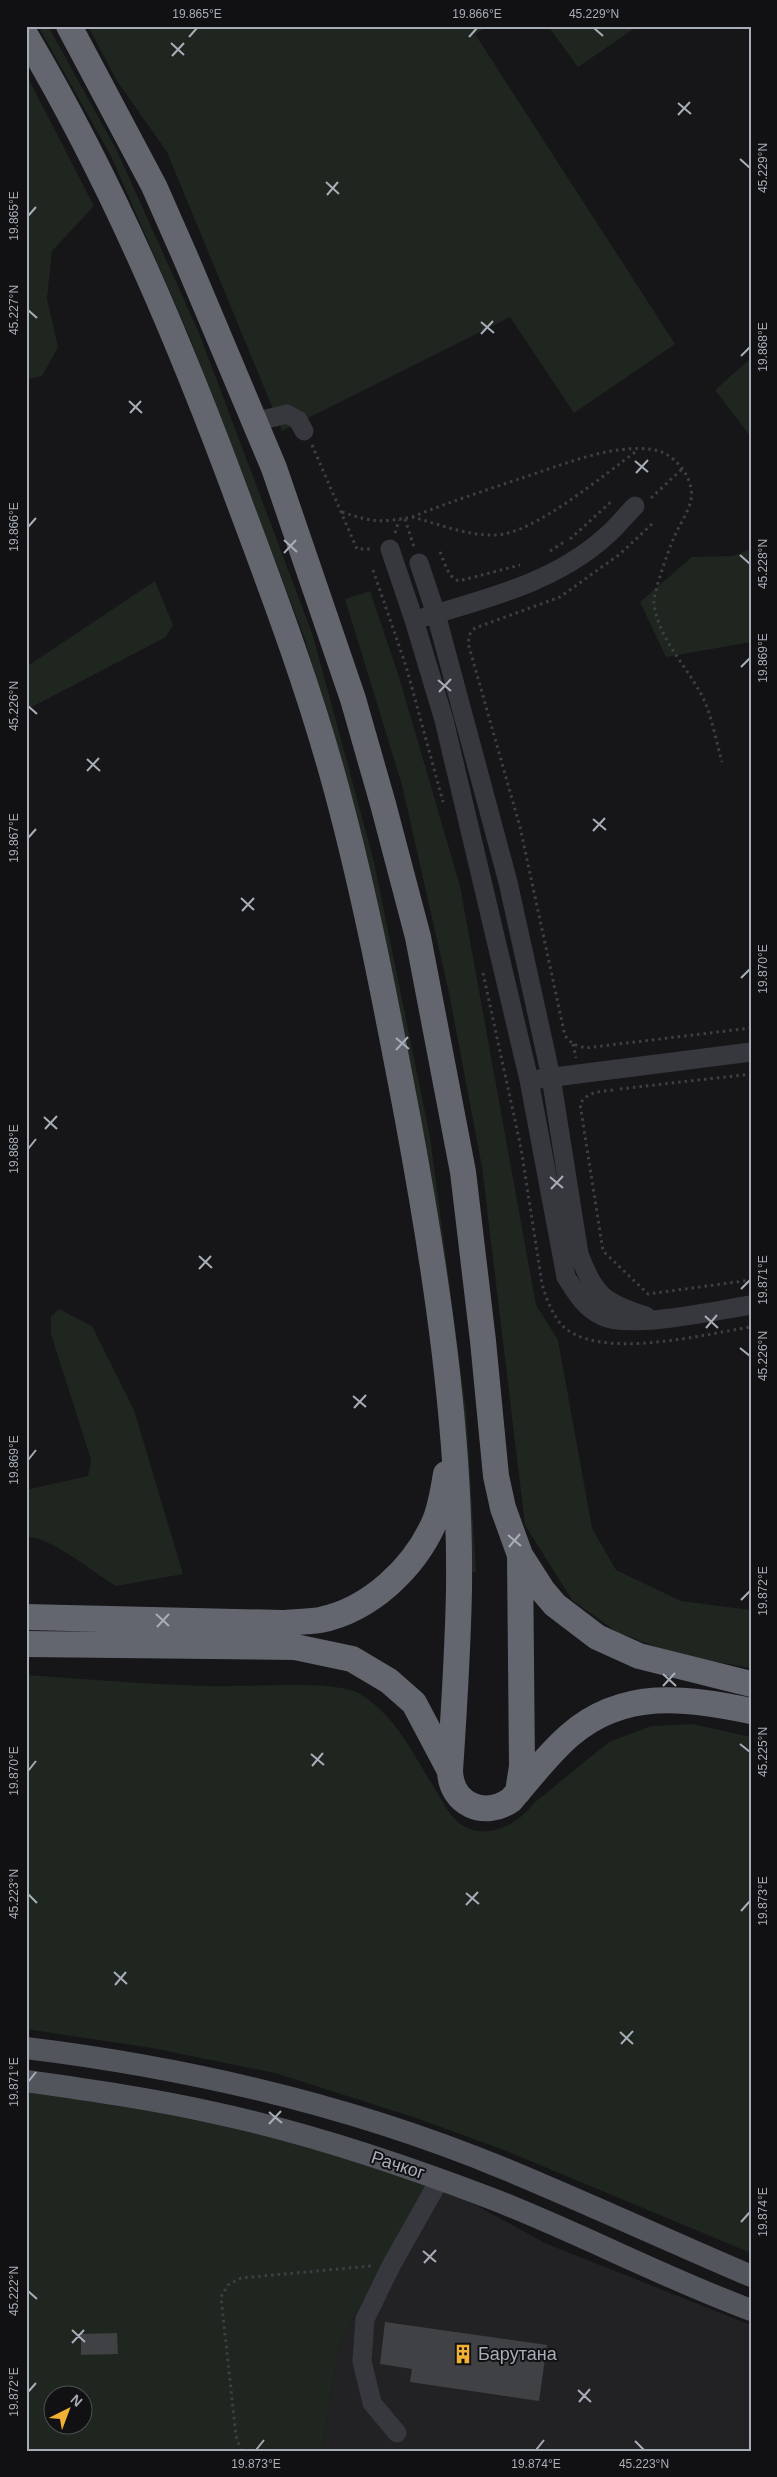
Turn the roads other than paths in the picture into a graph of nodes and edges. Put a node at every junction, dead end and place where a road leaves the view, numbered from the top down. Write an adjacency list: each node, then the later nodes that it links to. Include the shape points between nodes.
1 (69, 26): 3 (highway, via 142,164 187,261)
2 (26, 36): 15 (highway, via 126,224 201,398 287,631 337,790 370,922 423,1202 441,1327)
3 (254, 422): 4 (street, via 287,414 298,420); 16 (highway, via 274,468 353,699 418,937 462,1172 496,1476 503,1508)
4 (304, 431)
5 (635, 506): 8 (street, via 605,537 550,574)
6 (390, 549): 9 (street)
7 (419, 563): 8 (street)
8 (436, 614): 9 (street); 11 (street, via 508,882)
9 (414, 620): 12 (street, via 444,720)
10 (751, 1052): 11 (street)
11 (551, 1077): 12 (street); 14 (street, via 579,1254 589,1281 602,1296 624,1309)
12 (529, 1080): 14 (street, via 566,1277 579,1299 602,1316 618,1321)
13 (751, 1305): 14 (street)
14 (654, 1318)
15 (452, 1439): 17 (highway, via 434,1522 403,1570 383,1590 351,1608 321,1620 282,1623); 21 (highway, via 459,1588)
16 (520, 1554): 19 (highway, via 555,1605 596,1637 647,1658); 22 (highway, via 522,1766)
17 (26, 1617)
18 (26, 1644): 21 (highway, via 295,1647 352,1659 390,1681 414,1703)
19 (751, 1684)
20 (751, 1712): 22 (highway, via 656,1699 615,1708 569,1735)
21 (450, 1771): 22 (highway, via 457,1794 472,1806 488,1810 496,1808)
22 (518, 1792)
23 (26, 2048): 26 (main road, Рачког, via 222,2081 396,2130 504,2169)
24 (26, 2081): 25 (main road, Рачког, via 217,2113 329,2143)
25 (440, 2180): 27 (main road, Рачког, via 516,2208); 28 (street, via 364,2319 362,2361 372,2403)
26 (751, 2276)
27 (751, 2310)
28 (396, 2433)

